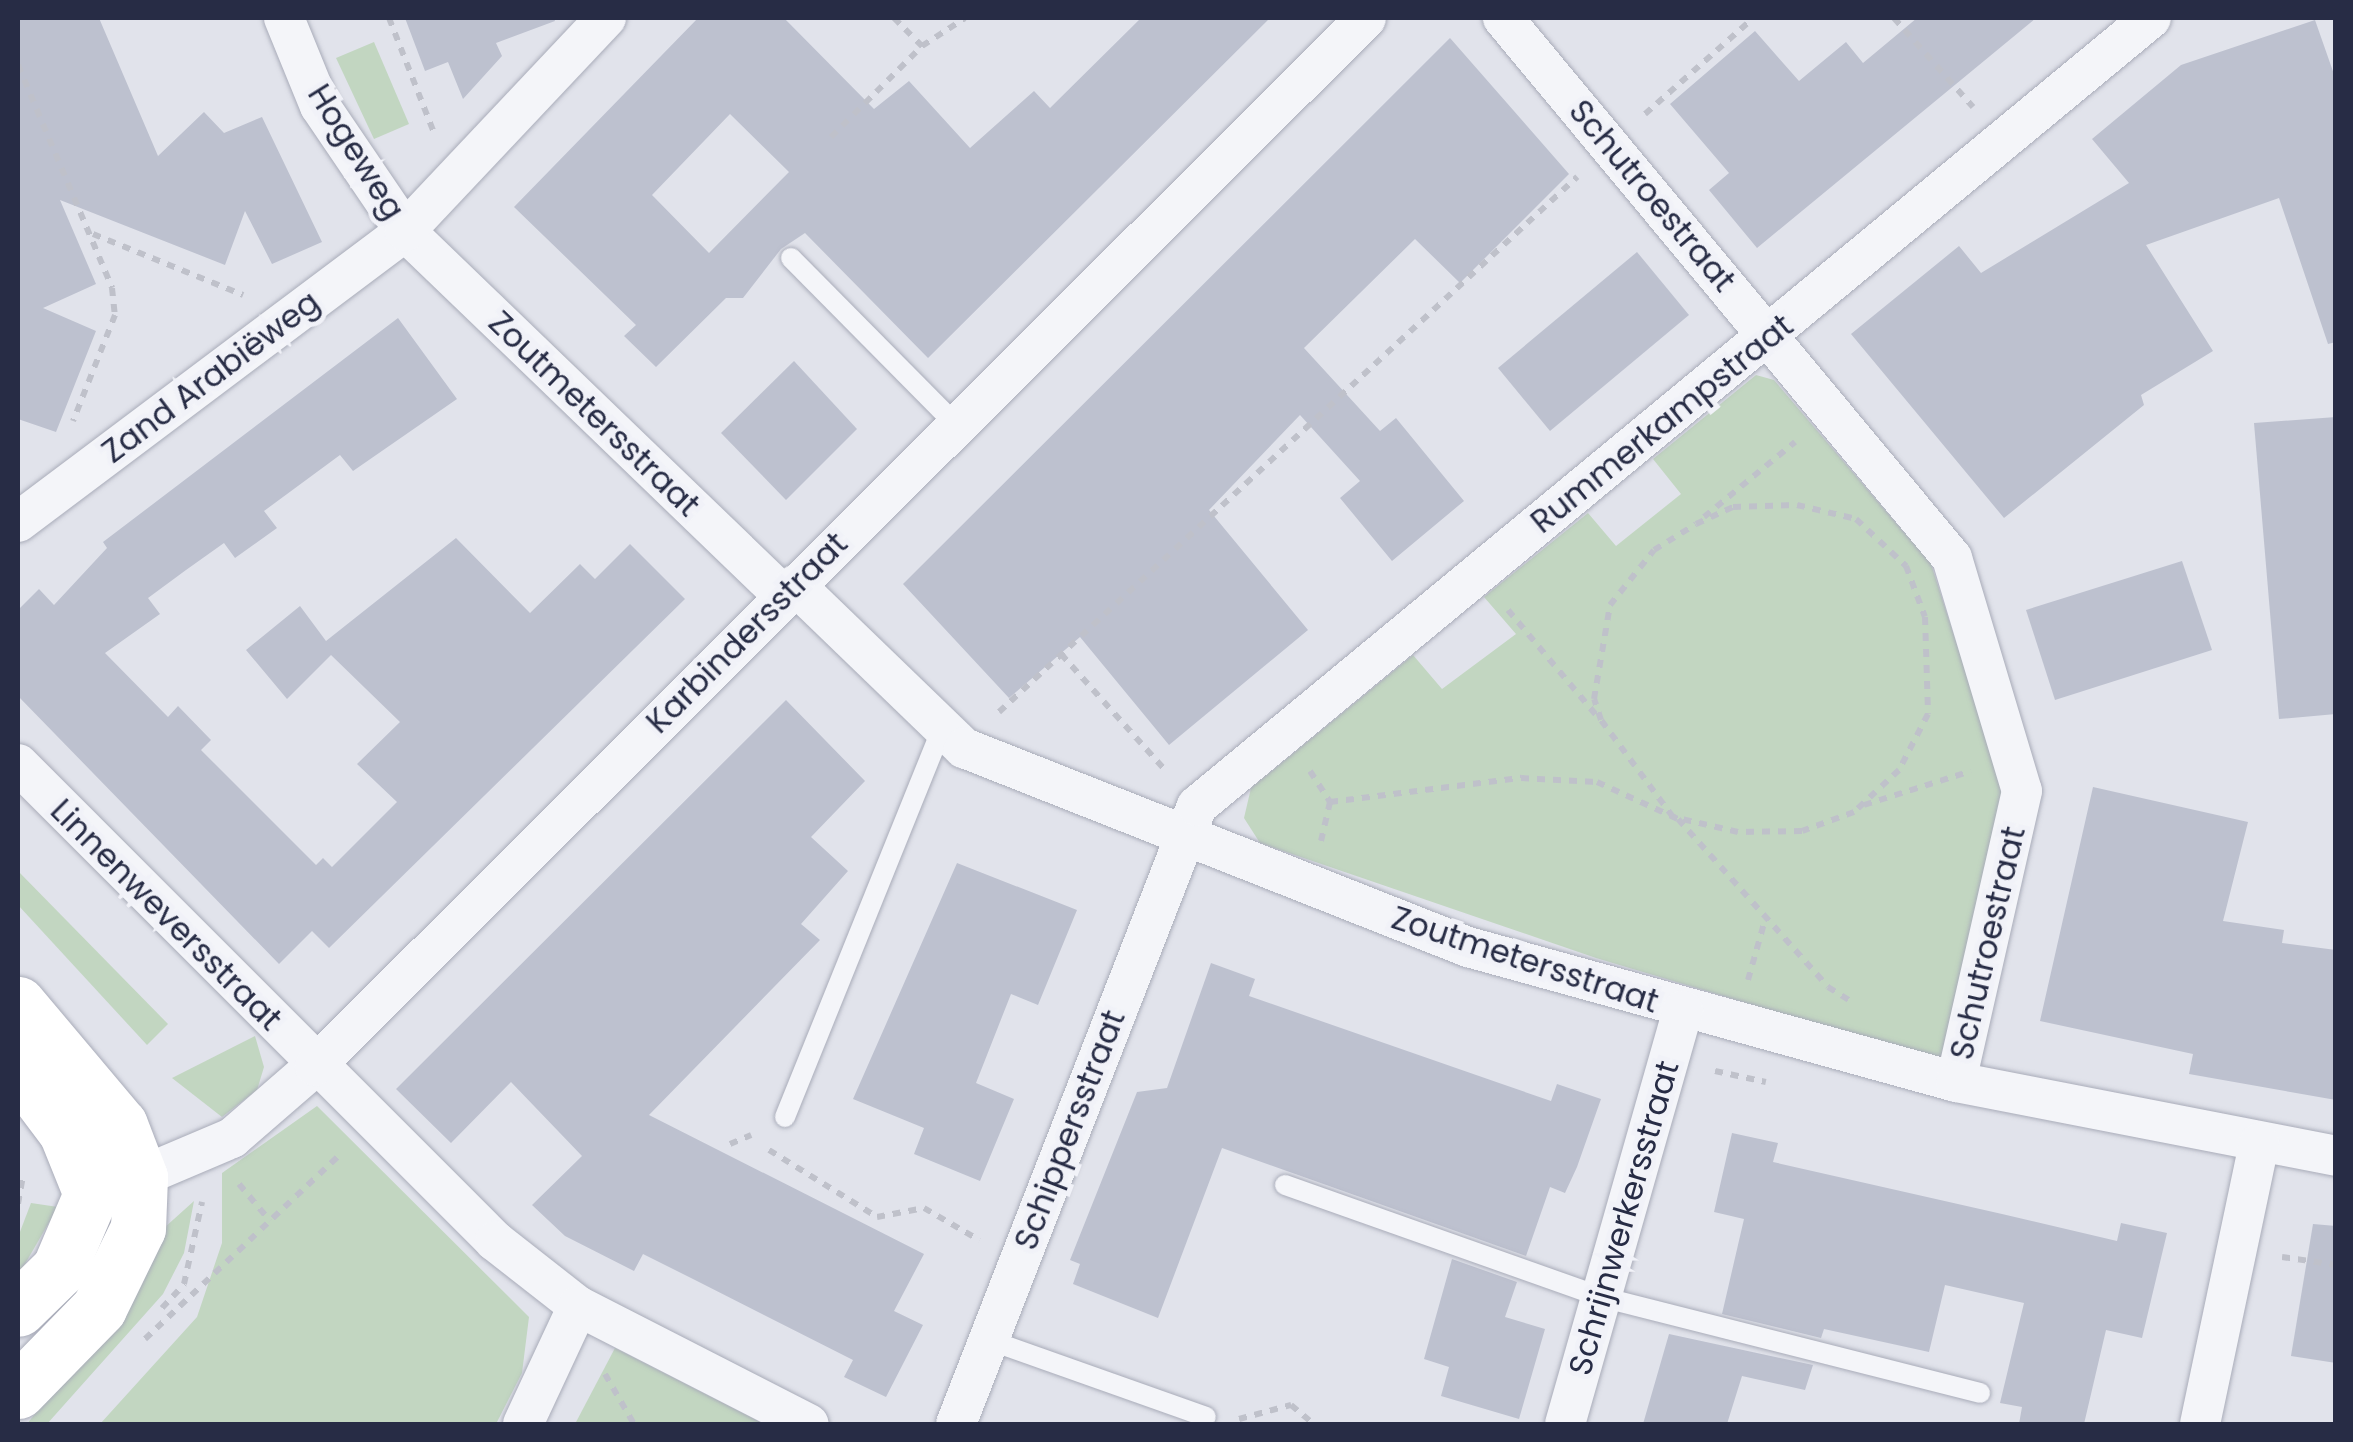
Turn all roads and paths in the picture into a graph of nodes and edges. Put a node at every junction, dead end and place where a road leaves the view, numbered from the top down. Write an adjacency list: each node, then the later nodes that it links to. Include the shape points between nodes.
1 (284, 18): 17 (street, Hogeweg, via 320,106)
2 (389, 18): 16 (path)
3 (606, 18): 16 (street, Zand Arabiëweg)
4 (894, 18): 11 (path)
5 (965, 18): 11 (path)
6 (1366, 18): 23 (street, Karbindersstraat)
7 (1503, 18): 15 (street, Schutroestraat)
8 (1753, 18): 15 (path)
9 (1894, 18): 14 (path)
10 (2150, 18): 14 (street, Rummerkampstraat)
11 (922, 46): 13 (path)
12 (18, 66): 18 (path)
13 (831, 137)
14 (2002, 141): 21 (street, Rummerkampstraat)
15 (1610, 146): 21 (street, Schutroestraat); 29 (path)
16 (450, 175): 17 (street, Zand Arabiëweg)
17 (405, 232): 20 (street, Zand Arabiëweg); 28 (street, Zoutmetersstraat)
18 (92, 233): 20 (path); 24 (path, via 115,315)
19 (791, 258): 23 (lane)
20 (293, 316): 25 (street, Zand Arabiëweg)
21 (1769, 336): 22 (street, Schutroestraat); 27 (street, Rummerkampstraat)
22 (1832, 411): 26 (path); 33 (street, Schutroestraat, via 1952,558)
23 (956, 426): 28 (street, Karbindersstraat)
24 (68, 431)
25 (18, 522)
26 (1696, 524): 30 (path, via 1654,550 1610,605 1596,656); 36 (path, via 1732,508 1797,505 1856,520 1906,566 1925,617 1928,714 1900,770)
27 (1478, 575): 30 (path); 31 (street, Rummerkampstraat)
28 (789, 590): 32 (street, Zoutmetersstraat); 43 (street, Karbindersstraat)
29 (1061, 654): 32 (path); 38 (path)
30 (1600, 720): 37 (path)
31 (1280, 736): 35 (path); 38 (street, Rummerkampstraat)
32 (951, 739): 38 (street, Zoutmetersstraat); 48 (lane)
33 (2012, 758): 36 (path); 45 (street, Schutroestraat, via 2022,790)
34 (18, 764): 43 (street, Linnenweversstraat)
35 (1330, 802): 37 (path, via 1521,778 1596,782); 39 (path)
36 (1858, 807): 37 (path, via 1802,831 1738,832)
37 (1673, 817): 41 (path, via 1828,987)
38 (1190, 821): 39 (street, Zoutmetersstraat); 56 (street, Schippersstraat)
39 (1305, 884): 42 (street, Zoutmetersstraat, via 1468,947)
40 (18, 1004): 53 (street, via 120,1125)
41 (1855, 1004)
42 (1683, 1011): 45 (street, Zoutmetersstraat); 58 (street, Schrijnwerkersstraat)
43 (314, 1066): 49 (street, Linnenweversstraat); 53 (street, Karbindersstraat, via 232,1138)
44 (18, 1068): 53 (street)
45 (1956, 1082): 50 (street, Zoutmetersstraat)
46 (1784, 1086): 47 (path, via 1712,1070)
47 (1707, 1088)
48 (784, 1117)
49 (376, 1122): 59 (street, Linnenweversstraat, via 496,1242); 62 (path, via 154,1338)
50 (2259, 1142): 52 (street, Zoutmetersstraat); 71 (street)
51 (730, 1144): 56 (path, via 763,1136 772,1157 803,1167 839,1200 877,1218 924,1208)
52 (2336, 1156)
53 (116, 1185): 60 (street, via 59,1269); 63 (street, via 138,1228 99,1308)
54 (1284, 1185): 58 (lane)
55 (2276, 1239): 57 (path, via 2273,1256)
56 (1018, 1264): 61 (street, Schippersstraat)
57 (2336, 1265)
58 (1601, 1297): 64 (lane); 70 (street, Schrijnwerkersstraat)
59 (578, 1306): 66 (street); 67 (street, Linnenweversstraat)
60 (18, 1308)
61 (989, 1340): 65 (lane); 68 (street, Schippersstraat)
62 (133, 1341)
63 (18, 1391)
64 (1980, 1393)
65 (1206, 1417): 69 (path, via 1248,1418 1291,1406)
66 (522, 1424)
67 (810, 1424)
68 (956, 1424)
69 (1314, 1424)
70 (1564, 1424)
71 (2200, 1424)

